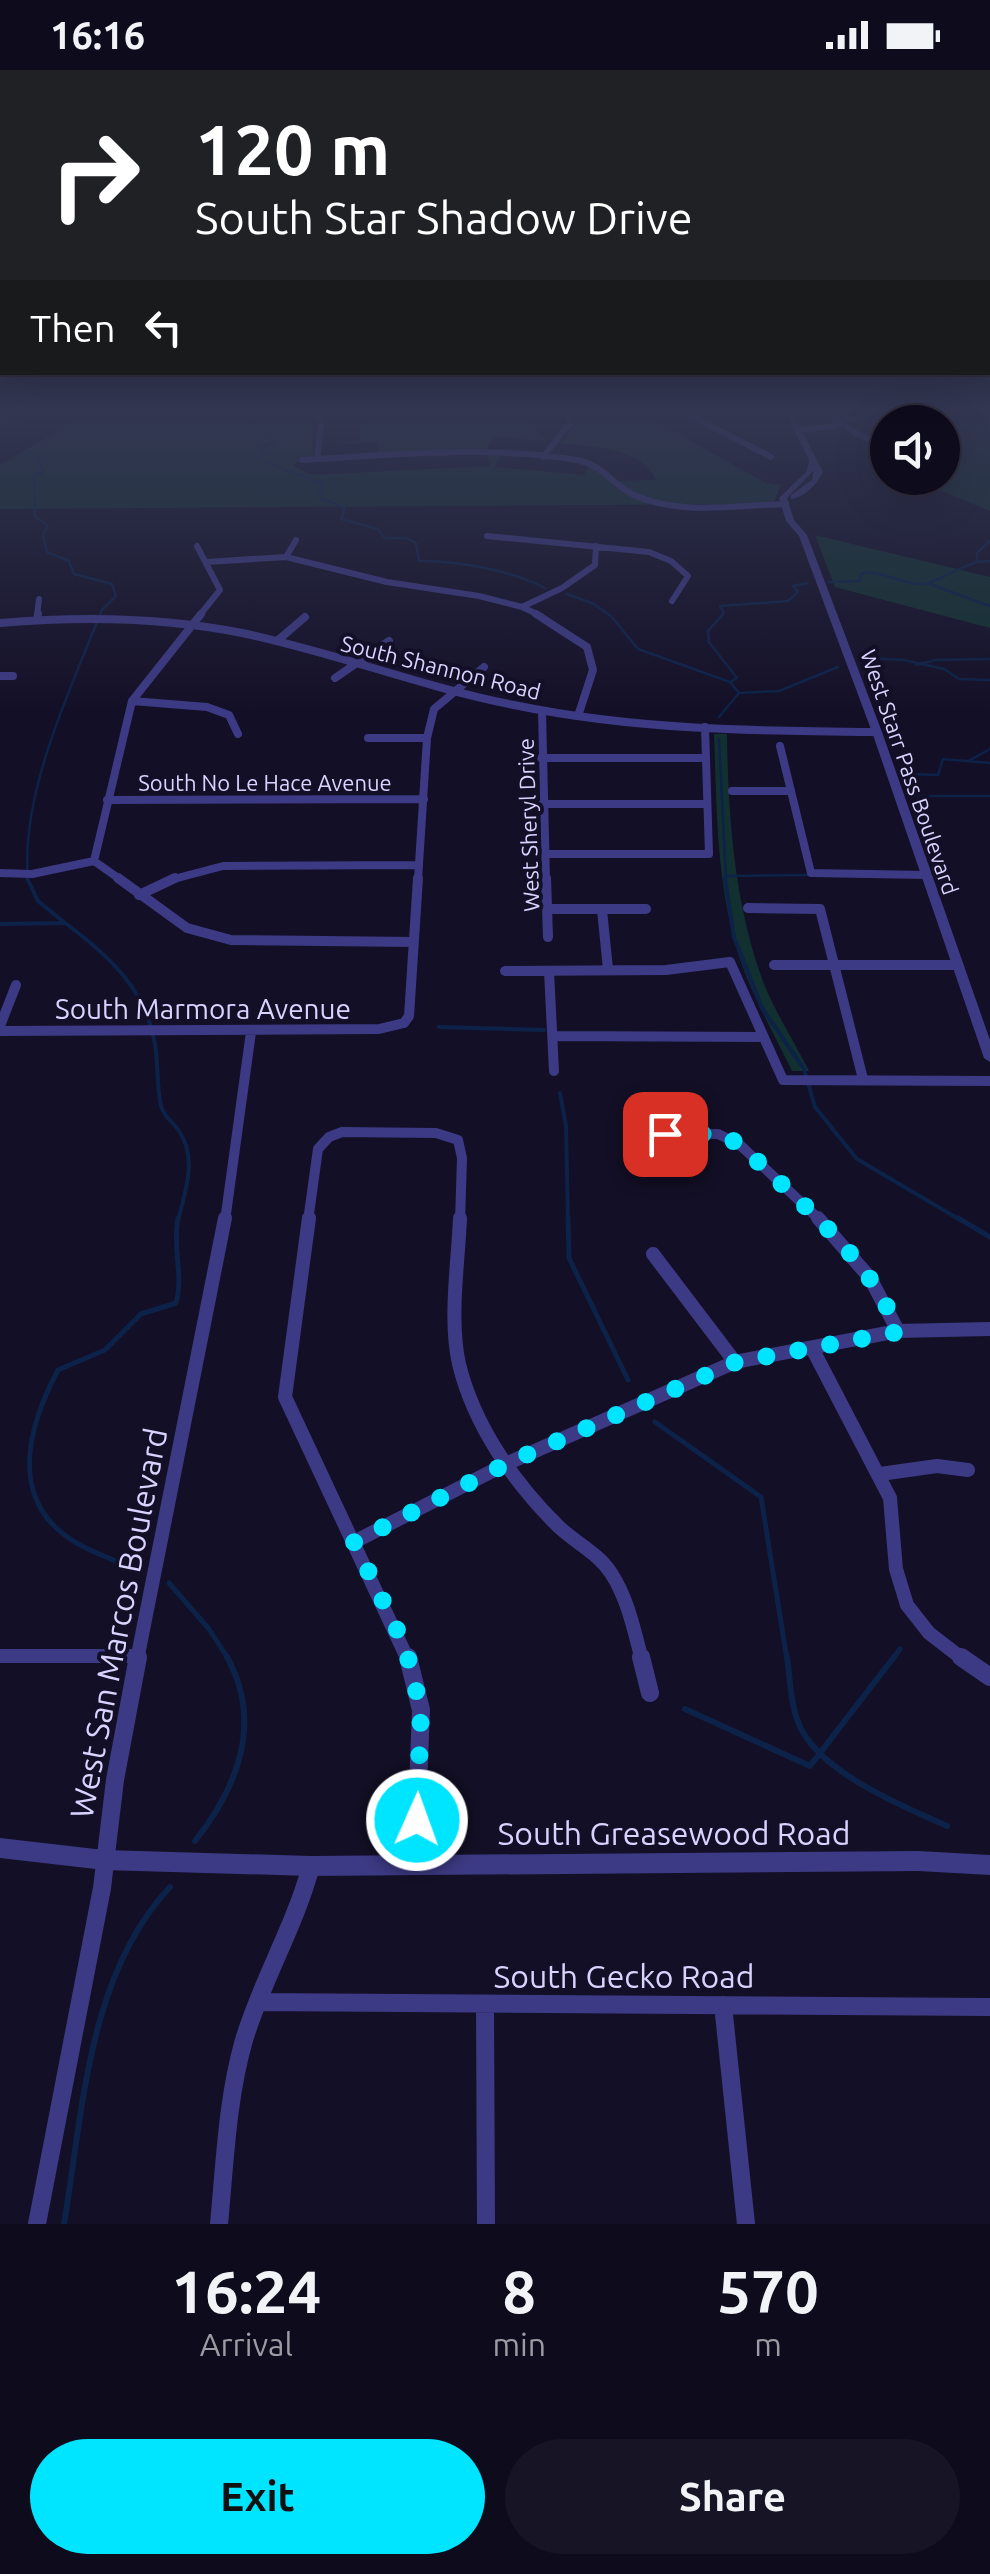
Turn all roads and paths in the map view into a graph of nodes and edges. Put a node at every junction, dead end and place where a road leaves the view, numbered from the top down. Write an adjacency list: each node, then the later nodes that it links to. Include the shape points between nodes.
1 (788, 511): 29 (street, West Starr Pass Boulevard)
2 (486, 536): 5 (street, via 526,546)
3 (296, 540): 6 (street)
4 (196, 546): 7 (street)
5 (596, 546): 9 (street, via 653,552 677,562 688,576); 10 (street, via 596,565 586,574)
6 (286, 557): 7 (street); 10 (street)
7 (206, 562): 14 (street, via 220,590)
8 (39, 599): 12 (street)
9 (672, 601)
10 (522, 607): 27 (street, via 586,647 593,670)
11 (304, 618): 15 (street)
12 (37, 619): 13 (street, South Shannon Road); 14 (street, South Shannon Road)
13 (0, 623)
14 (192, 624): 15 (street, South Shannon Road); 23 (street)
15 (277, 641): 17 (street, South Shannon Road)
16 (389, 642): 17 (street)
17 (354, 665): 22 (street); 24 (street, South Shannon Road)
18 (484, 667): 24 (street)
19 (0, 676): 20 (street)
20 (13, 676)
21 (136, 677): 23 (street)
22 (335, 678)
23 (149, 679): 25 (street)
24 (454, 691): 26 (street, South Shannon Road); 32 (street, via 434,710)
25 (132, 701): 30 (street, via 207,706 229,715); 39 (street)
26 (542, 711): 27 (street, South Shannon Road); 34 (street, West Sheryl Drive)
27 (578, 716): 28 (street, South Shannon Road)
28 (705, 727): 29 (street, South Shannon Road); 35 (street)
29 (877, 732): 46 (street, West Starr Pass Boulevard)
30 (238, 734)
31 (368, 738): 32 (street)
32 (427, 738): 38 (street)
33 (780, 746): 37 (street)
34 (541, 758): 35 (street); 40 (street, West Sheryl Drive)
35 (705, 758): 41 (street)
36 (732, 790): 37 (street)
37 (791, 791): 46 (street, via 811,873)
38 (424, 799): 39 (street, South No Le Hace Avenue); 44 (street)
39 (107, 800): 43 (street)
40 (542, 804): 41 (street); 42 (street, West Sheryl Drive)
41 (705, 804): 42 (street, via 708,854)
42 (546, 854): 49 (street, West Sheryl Drive)
43 (94, 861): 45 (street, via 32,874); 47 (street)
44 (418, 864): 47 (street, via 223,866); 53 (street)
45 (0, 873)
46 (926, 875): 55 (street, West Starr Pass Boulevard)
47 (139, 895): 53 (street, via 187,928 231,940)
48 (748, 908): 56 (street, via 820,909)
49 (549, 909): 50 (street); 52 (street, West Sheryl Drive)
50 (602, 910): 51 (street); 57 (street)
51 (646, 910)
52 (548, 937)
53 (413, 942): 62 (street, South Marmora Avenue, via 409,1026)
54 (774, 965): 56 (street)
55 (956, 965): 56 (street); 65 (street, West Starr Pass Boulevard)
56 (835, 966): 67 (street)
57 (608, 969): 59 (street); 64 (street, via 730,962)
58 (505, 970): 59 (street)
59 (549, 971): 63 (street)
60 (16, 985): 61 (street)
61 (0, 1028): 62 (street, South Marmora Avenue)
62 (251, 1032): 80 (street, West San Marcos Boulevard, via 219,1254)
63 (552, 1036): 64 (street); 66 (street)
64 (764, 1038): 67 (street, via 782,1080)
65 (990, 1058)
66 (554, 1071)
67 (863, 1078): 68 (street)
68 (990, 1081)
69 (665, 1134): 72 (street, via 730,1134 868,1273)
70 (652, 1254): 74 (street)
71 (990, 1329): 72 (street)
72 (898, 1332): 73 (street)
73 (813, 1350): 74 (street); 77 (street)
74 (736, 1362): 75 (street)
75 (508, 1463): 78 (street); 78 (street, via 458,1368 462,1137 324,1134 285,1397); 82 (street, via 559,1528 610,1570)
76 (968, 1470): 77 (street, via 937,1466)
77 (880, 1474): 81 (street, via 896,1521 904,1602 926,1632)
78 (354, 1542): 85 (street, via 405,1646 421,1710)
79 (0, 1656): 80 (street)
80 (138, 1656): 84 (street, West San Marcos Boulevard)
81 (990, 1677)
82 (650, 1694)
83 (0, 1848): 84 (street, South Greasewood Road)
84 (104, 1860): 87 (street, South Greasewood Road); 92 (street, West San Marcos Boulevard)
85 (415, 1865): 86 (street, South Greasewood Road); 87 (street, South Greasewood Road)
86 (990, 1865)
87 (310, 1866): 88 (street)
88 (259, 2002): 90 (street, South Gecko Road); 93 (street, via 232,2098)
89 (723, 2005): 90 (street, South Gecko Road); 91 (street, South Gecko Road); 95 (street)
90 (486, 2006): 94 (street)
91 (990, 2006)
92 (38, 2224)
93 (219, 2224)
94 (486, 2224)
95 (746, 2224)

